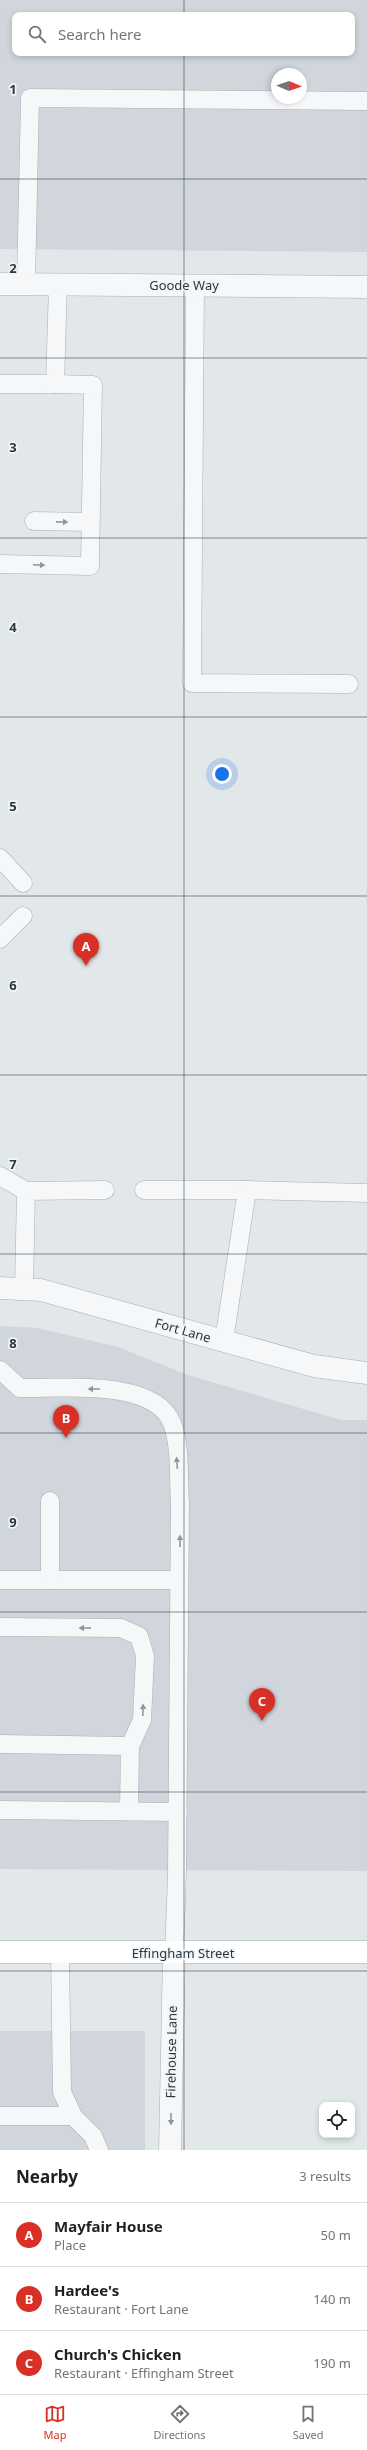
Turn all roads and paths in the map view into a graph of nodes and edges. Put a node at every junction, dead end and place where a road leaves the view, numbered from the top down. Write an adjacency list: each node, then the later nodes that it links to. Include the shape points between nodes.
1 (367, 100): 3 (lane, via 30,98)
2 (0, 284): 3 (street, Goode Way)
3 (26, 284): 4 (street, Goode Way)
4 (58, 284): 5 (street, Goode Way); 8 (lane)
5 (195, 285): 6 (street, Goode Way); 12 (lane, via 192,683)
6 (367, 287)
7 (0, 384): 8 (lane)
8 (55, 384): 10 (lane, via 93,385)
9 (34, 521): 10 (lane, one-way to 10)
10 (90, 522): 11 (lane, one-way to 10, via 90,566)
11 (0, 564)
12 (349, 684)
13 (0, 858): 14 (lane)
14 (23, 882)
15 (24, 916): 16 (lane)
16 (0, 939)
17 (0, 1176): 21 (lane)
18 (105, 1190): 21 (lane)
19 (144, 1190): 20 (lane)
20 (247, 1190): 22 (lane); 25 (lane)
21 (26, 1191): 24 (lane)
22 (367, 1193)
23 (0, 1288): 24 (street, Fort Lane)
24 (24, 1289): 25 (street, Fort Lane, via 42,1290)
25 (224, 1341): 27 (street, Fort Lane, via 314,1366)
26 (0, 1370): 31 (lane, one-way to 26, via 180,1502 176,1440 172,1423 162,1408 125,1391 20,1388)
27 (367, 1373)
28 (50, 1501): 30 (lane)
29 (0, 1580): 30 (lane)
30 (50, 1580): 31 (lane)
31 (179, 1580): 37 (lane)
32 (0, 1626): 34 (lane, one-way to 32, via 142,1720 145,1656 139,1636 121,1628)
33 (0, 1744): 34 (lane)
34 (130, 1746): 36 (lane)
35 (0, 1810): 36 (lane)
36 (129, 1811): 37 (lane)
37 (178, 1812): 41 (lane)
38 (0, 1952): 40 (main road, Effingham Street)
39 (367, 1952): 41 (main road, Effingham Street)
40 (60, 1953): 41 (main road, Effingham Street); 43 (lane, via 62,2092)
41 (174, 1954): 45 (street, Firehouse Lane, one-way to 45)
42 (0, 2116): 43 (lane)
43 (72, 2116): 44 (lane, via 93,2136)
44 (99, 2150)
45 (170, 2150)

